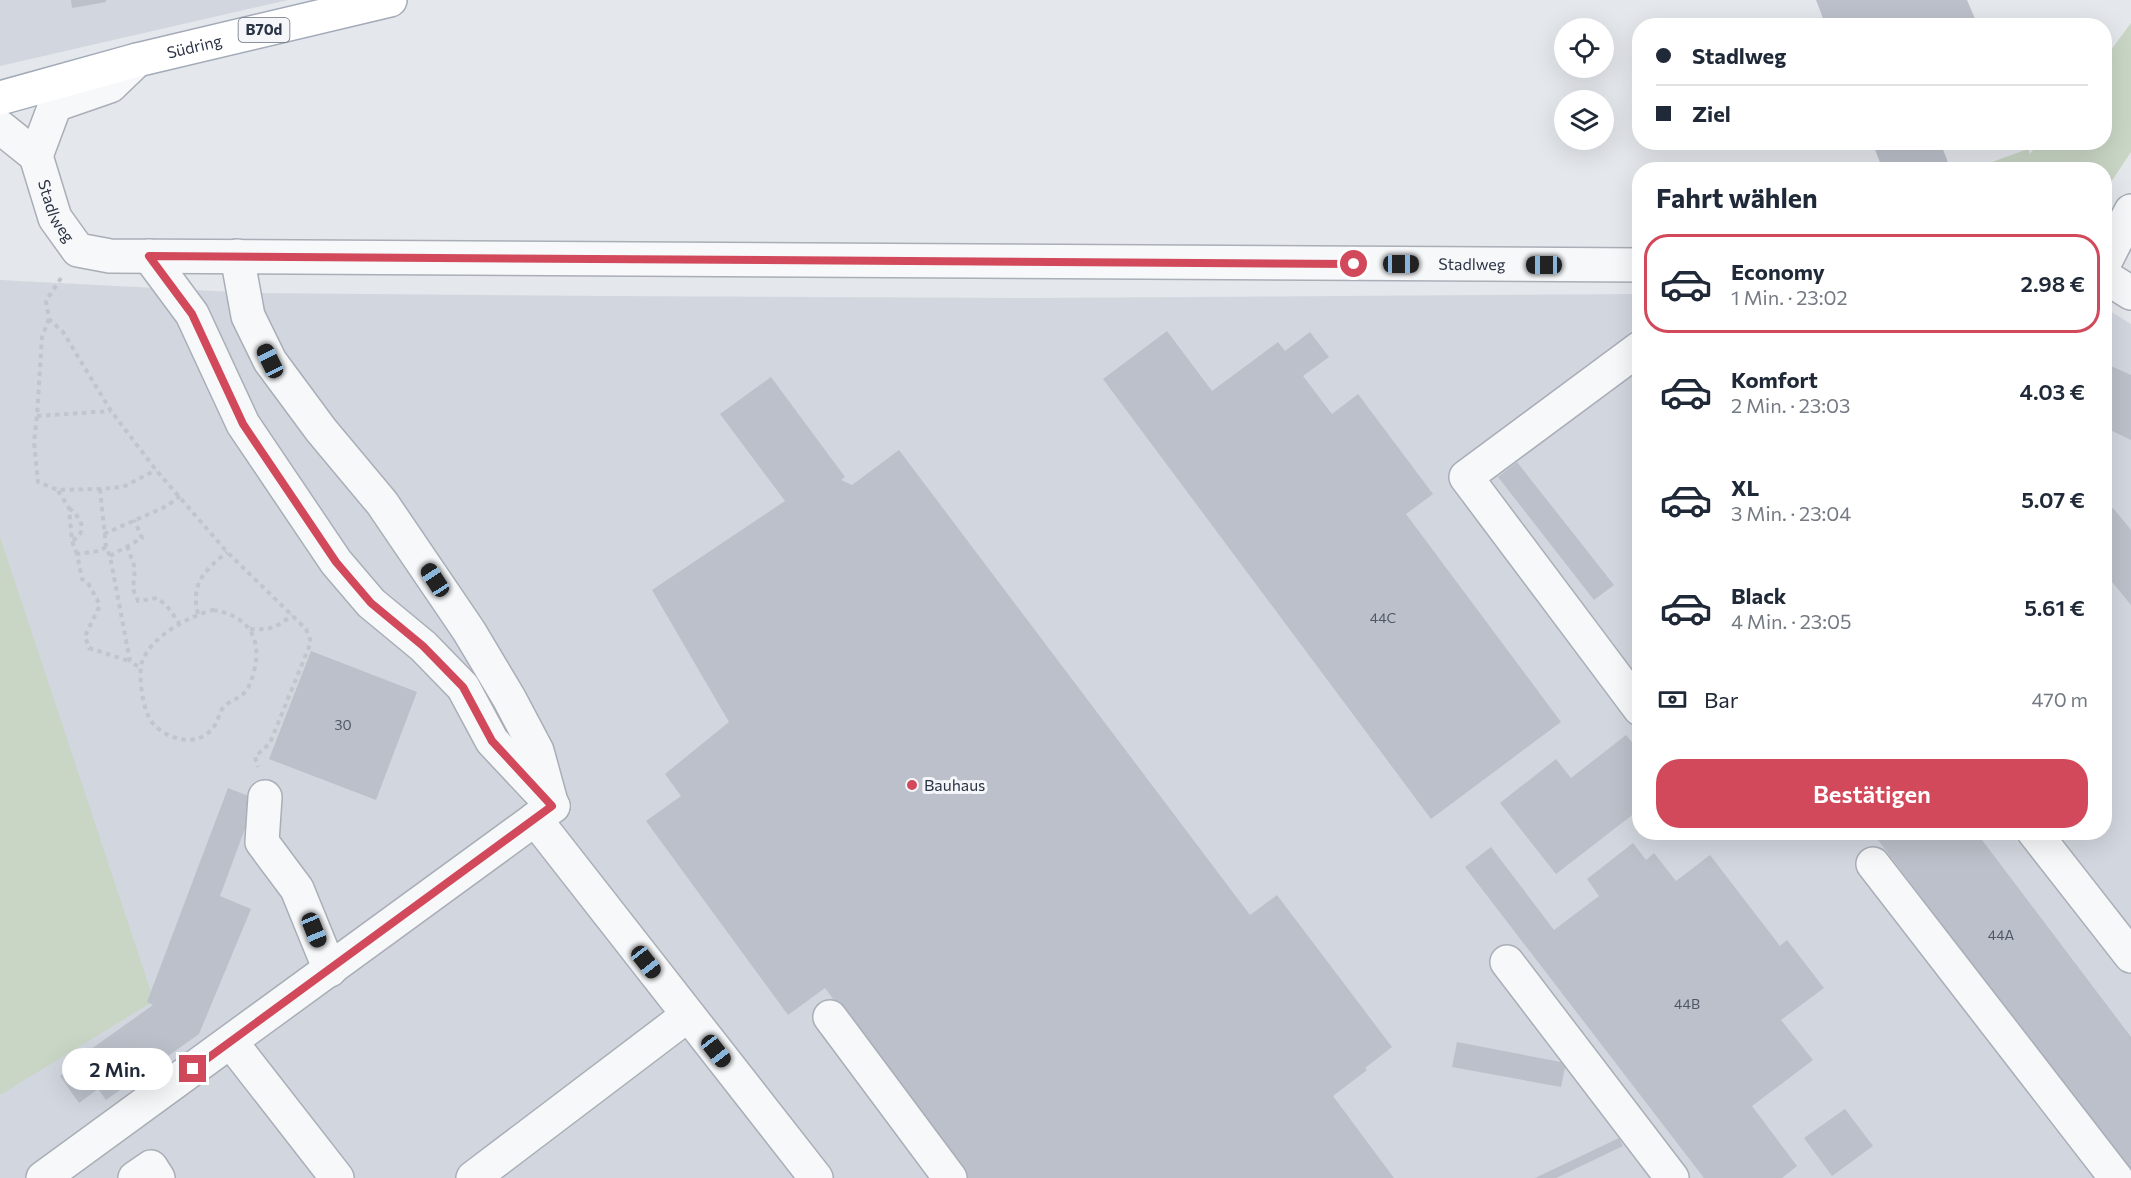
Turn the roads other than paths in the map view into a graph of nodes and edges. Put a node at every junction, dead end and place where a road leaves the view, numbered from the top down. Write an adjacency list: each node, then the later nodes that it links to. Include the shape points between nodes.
1 (390, 0): 2 (main road, Südring / B70d)
2 (137, 60): 3 (main road, Südring / B70d); 5 (street, via 110,86 55,105)
3 (0, 98)
4 (0, 127): 5 (street)
5 (36, 156): 8 (street, Stadlweg, via 55,218 78,250 110,256)
6 (2131, 211): 7 (street)
7 (2112, 248)
8 (149, 256): 9 (street, Stadlweg); 16 (street, via 192,314 243,424 336,562 371,603 423,646 463,687 492,741)
9 (237, 256): 10 (street, Stadlweg); 16 (street, via 248,316 270,361 382,503 469,631 509,698 537,751)
10 (1632, 265)
11 (2112, 281): 12 (street)
12 (2131, 293)
13 (1632, 354): 14 (street, via 1466,477)
14 (1632, 698)
15 (266, 797): 21 (street, via 262,842 297,889)
16 (544, 813): 21 (street); 22 (street)
17 (2040, 840): 19 (street)
18 (1873, 864): 33 (street)
19 (2131, 956)
20 (1507, 962): 32 (street)
21 (330, 970): 24 (street)
22 (688, 1015): 29 (street); 30 (street)
23 (830, 1017): 31 (street)
24 (231, 1042): 25 (street); 28 (street)
25 (43, 1178)
26 (135, 1178): 27 (street, via 151,1167)
27 (158, 1178)
28 (337, 1178)
29 (473, 1178)
30 (816, 1178)
31 (950, 1178)
32 (1672, 1178)
33 (2116, 1178)

